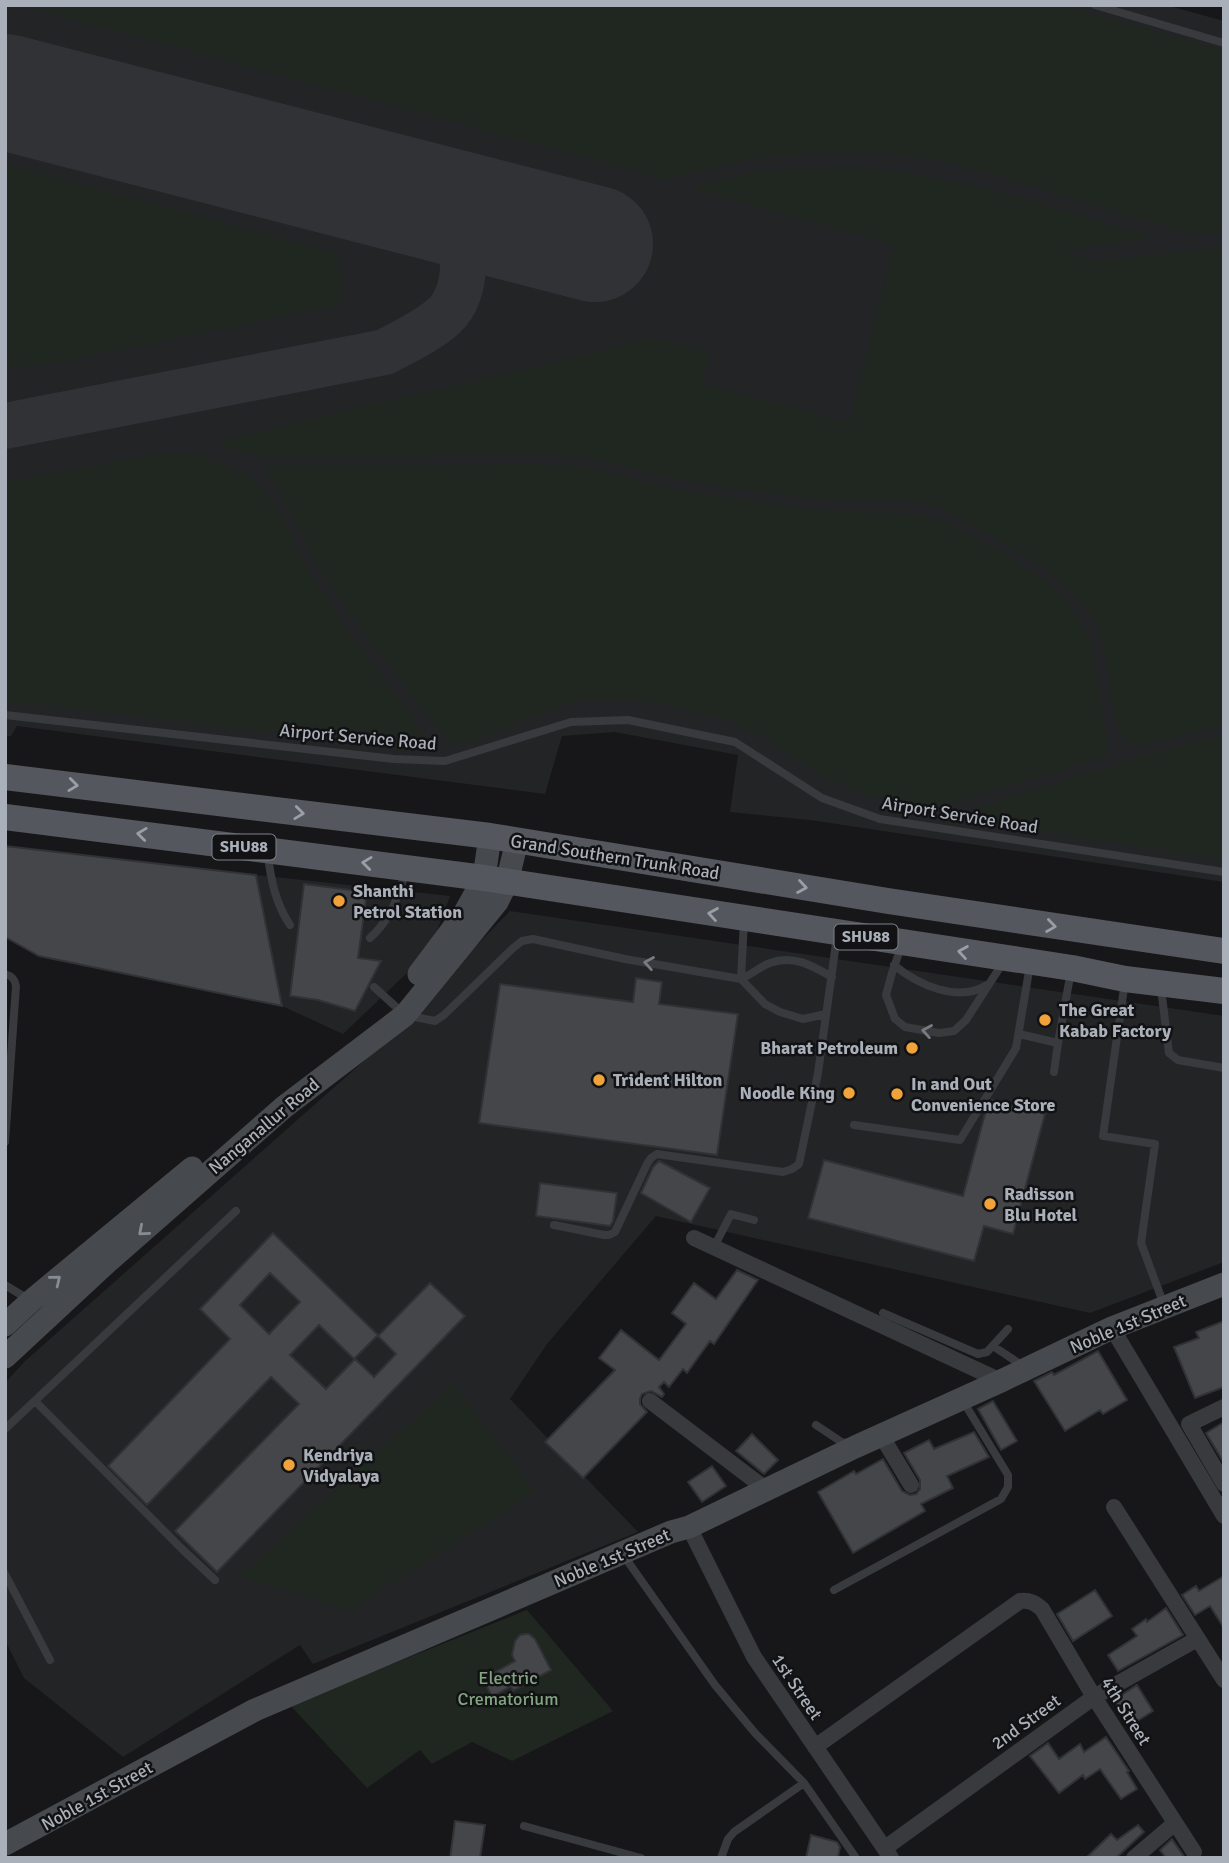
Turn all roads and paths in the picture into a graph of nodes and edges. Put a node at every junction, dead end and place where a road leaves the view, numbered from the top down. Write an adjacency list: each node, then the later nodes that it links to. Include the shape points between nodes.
1 (1095, 5): 2 (lane)
2 (1224, 43)
3 (5, 715): 10 (lane, Airport Service Road, via 445,761 571,722 628,720 735,742 822,798 880,819)
4 (5, 777): 6 (main road, Grand Southern Trunk Road / SHU88, one-way to 6)
5 (5, 817): 8 (main road, SHU88, one-way to 5)
6 (490, 836): 7 (main road, Grand Southern Trunk Road / SHU88); 11 (street)
7 (517, 841): 11 (street); 16 (main road, Grand Southern Trunk Road / SHU88, one-way to 16)
8 (267, 850): 9 (main road, SHU88, one-way to 8); 13 (lane, via 275,896)
9 (407, 868): 11 (main road, SHU88); 15 (lane, via 393,910)
10 (1224, 872)
11 (496, 880): 12 (main road, SHU88, one-way to 11); 28 (street, Nanganallur Road, via 496,902)
12 (744, 918): 14 (main road, SHU88); 23 (lane)
13 (290, 925)
14 (837, 933): 17 (main road, SHU88); 21 (lane)
15 (370, 937)
16 (1224, 951)
17 (898, 954): 18 (main road, SHU88, one-way to 17); 25 (lane, via 904,974 923,985 963,992); 25 (lane, one-way to 17, via 954,1031 905,1027 895,1019 886,995)
18 (1018, 960): 19 (main road, SHU88); 25 (lane); 30 (lane)
19 (1072, 968): 22 (main road, SHU88); 31 (lane)
20 (5, 974): 36 (lane, via 16,986)
21 (832, 977): 23 (lane, via 799,960 784,960); 29 (lane)
22 (1125, 978): 24 (main road, SHU88); 45 (lane, via 1103,1136 1155,1144 1141,1243)
23 (741, 979): 28 (lane, one-way to 28, via 533,939 512,949 435,1021); 29 (lane, via 765,1004 780,1012 803,1019)
24 (1161, 983): 27 (main road, SHU88); 32 (lane, via 1169,1053 1178,1060)
25 (990, 984)
26 (374, 987): 28 (lane)
27 (1224, 991)
28 (399, 1009): 34 (street, Nanganallur Road, via 343,1049)
29 (826, 1014): 39 (lane, via 799,1164 792,1170 657,1154 647,1164 615,1232 604,1235)
30 (1019, 1034): 31 (lane); 35 (lane, via 1016,1048 960,1140)
31 (1058, 1043): 33 (lane)
32 (1224, 1068)
33 (1055, 1072)
34 (254, 1125): 44 (street, Nanganallur Road, one-way to 34); 51 (street, Nanganallur Road, one-way to 51)
35 (854, 1125)
36 (5, 1142)
37 (236, 1211): 55 (lane)
38 (754, 1220): 41 (lane, via 731,1214)
39 (554, 1225)
40 (694, 1238): 41 (street)
41 (715, 1247): 53 (street)
42 (1224, 1284): 45 (street, Noble 1st Street)
43 (5, 1285): 44 (lane)
44 (31, 1301): 47 (street, Nanganallur Road)
45 (1165, 1307): 48 (street, Noble 1st Street)
46 (883, 1313): 50 (lane, via 978,1354)
47 (5, 1325)
48 (1112, 1328): 52 (street, Noble 1st Street); 65 (street)
49 (1007, 1329): 50 (lane)
50 (993, 1346): 52 (lane)
51 (5, 1357)
52 (1027, 1368): 53 (street, Noble 1st Street)
53 (1001, 1381): 54 (street, Noble 1st Street)
54 (961, 1399): 60 (street, Noble 1st Street); 70 (lane, via 1008,1475 1002,1499)
55 (35, 1401): 59 (lane); 69 (lane)
56 (650, 1401): 63 (street)
57 (1224, 1407): 61 (street, via 1189,1424)
58 (816, 1425): 60 (lane, via 843,1443)
59 (5, 1429)
60 (862, 1440): 62 (street); 63 (street, Noble 1st Street)
61 (1224, 1484)
62 (911, 1485)
63 (767, 1490): 66 (street, Noble 1st Street)
64 (1114, 1507): 71 (street)
65 (1224, 1516)
66 (689, 1527): 67 (street, Noble 1st Street); 75 (street, 1st Street, via 754,1657)
67 (622, 1553): 76 (lane, via 715,1685); 79 (street, Noble 1st Street, via 255,1710)
68 (5, 1574): 72 (lane)
69 (215, 1580)
70 (834, 1590)
71 (1197, 1639): 73 (street); 74 (street, 2nd Street)
72 (50, 1660)
73 (1224, 1680)
74 (1094, 1697): 75 (street, 4th Street, via 1042,1609 1020,1601); 77 (street, 4th Street); 81 (street, 2nd Street)
75 (815, 1747): 81 (street, 1st Street)
76 (804, 1783): 83 (lane, via 734,1832); 84 (lane)
77 (1175, 1823): 80 (street, 4th Street); 85 (street)
78 (524, 1826): 82 (lane)
79 (5, 1844)
80 (1194, 1852)
81 (888, 1853)
82 (641, 1858)
83 (721, 1858)
84 (856, 1858)
85 (1133, 1858)

